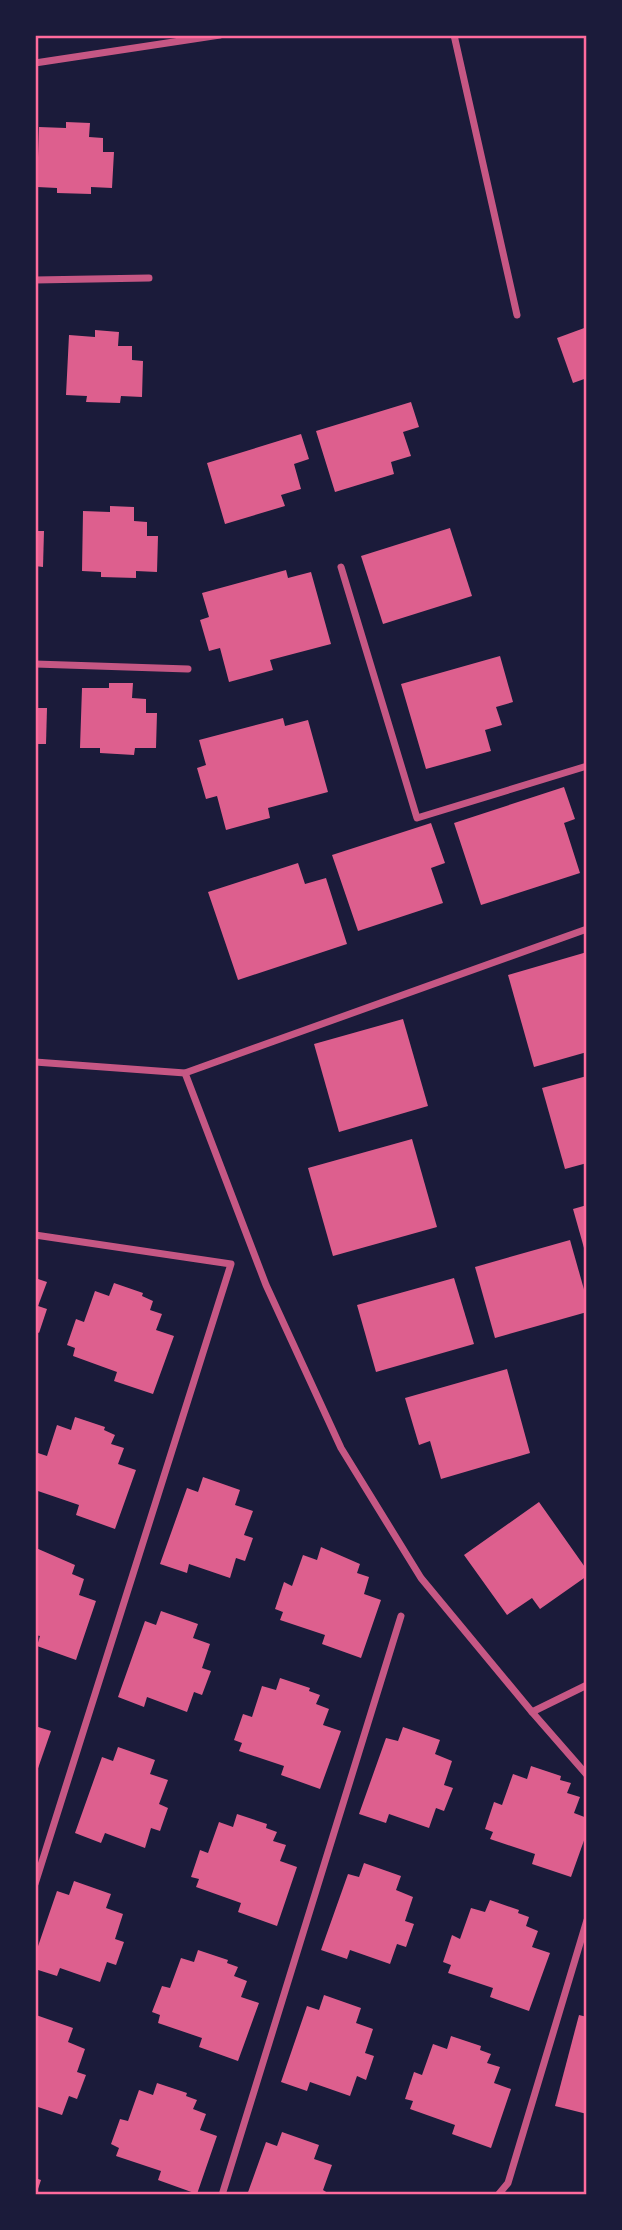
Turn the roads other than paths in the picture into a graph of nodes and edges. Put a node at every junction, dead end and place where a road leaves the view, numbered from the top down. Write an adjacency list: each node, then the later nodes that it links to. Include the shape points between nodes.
1 (220, 35): 3 (street)
2 (454, 35): 6 (street)
3 (35, 63)
4 (149, 278): 5 (street)
5 (35, 280)
6 (517, 315)
7 (341, 567): 10 (street, via 417,818)
8 (35, 664): 9 (street)
9 (188, 669)
10 (587, 766)
11 (587, 929): 13 (street)
12 (35, 1062): 13 (street)
13 (185, 1073): 17 (street, via 266,1285 341,1448 422,1578)
14 (35, 1235): 19 (street, via 231,1264)
15 (401, 1616): 21 (street)
16 (587, 1685): 17 (street)
17 (532, 1712): 18 (street)
18 (587, 1775)
19 (35, 1884)
20 (587, 1920): 22 (street, via 508,2183)
21 (222, 2195)
22 (498, 2195)

